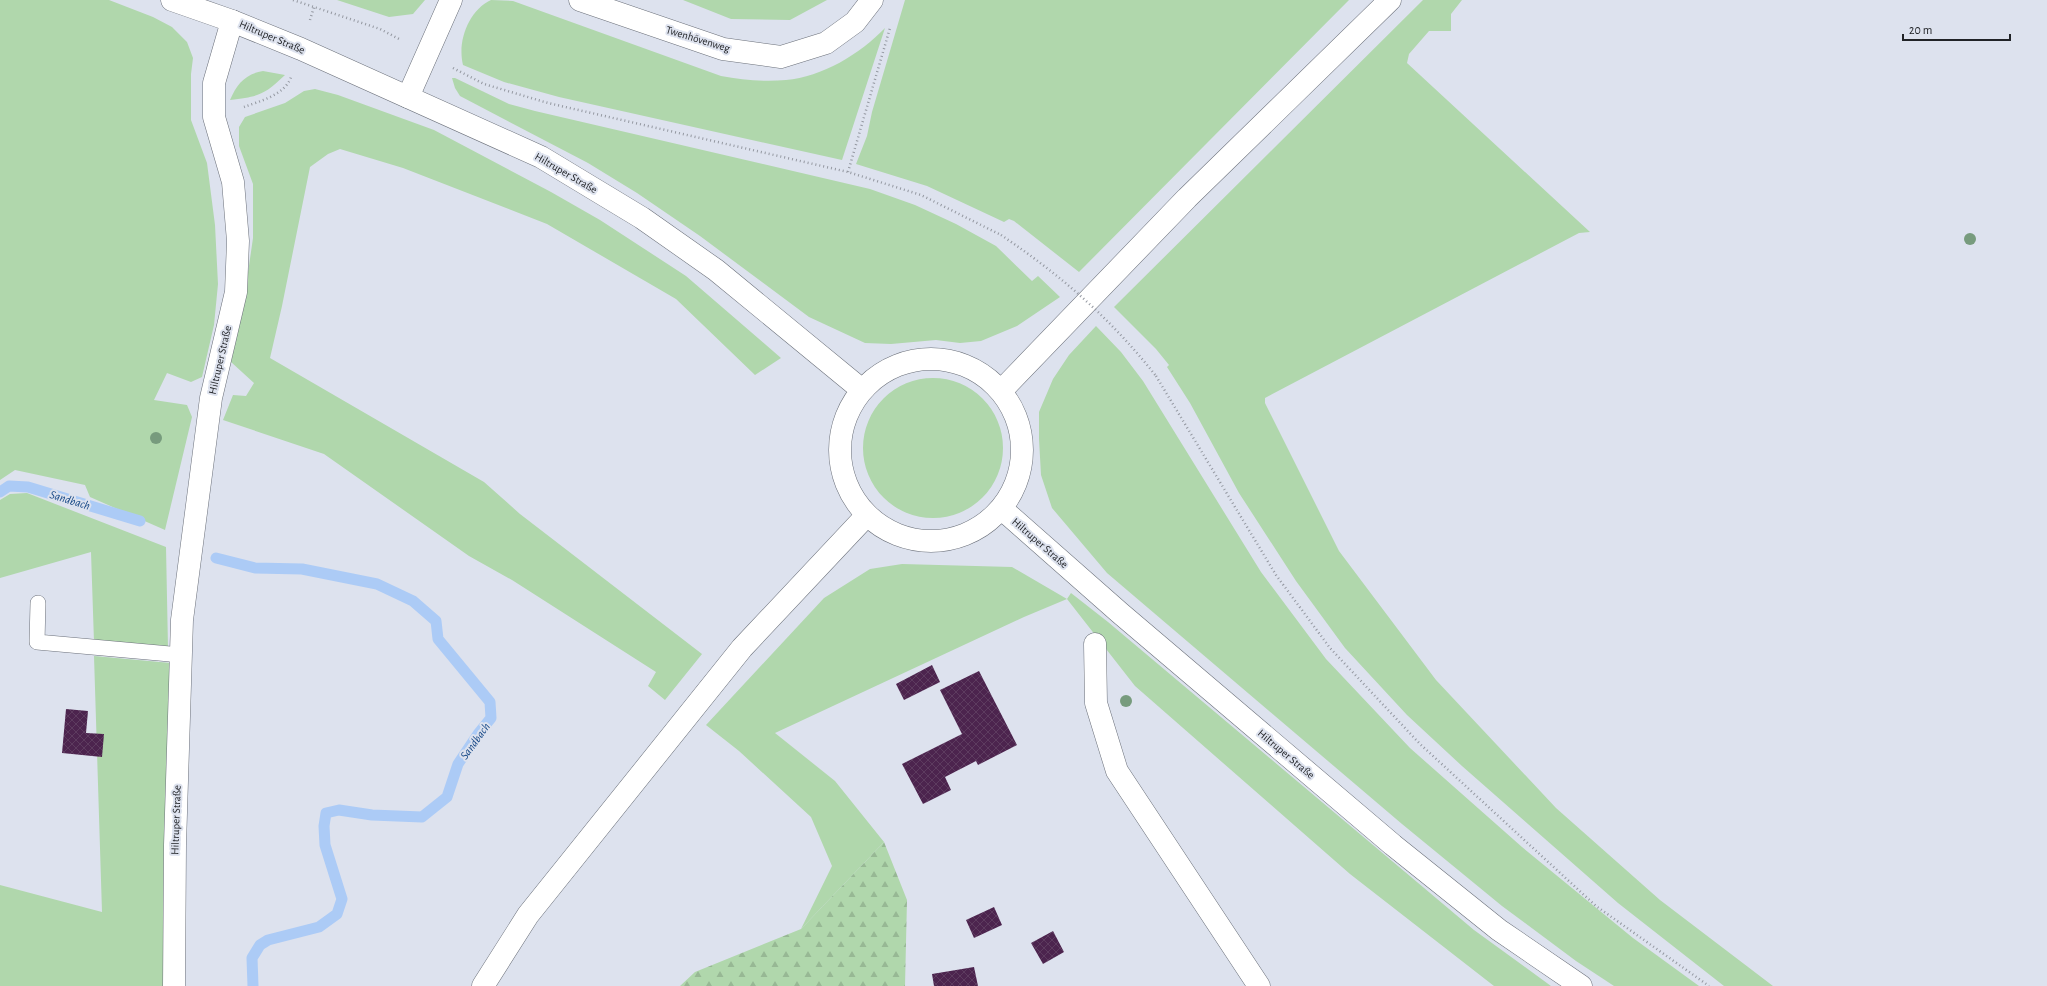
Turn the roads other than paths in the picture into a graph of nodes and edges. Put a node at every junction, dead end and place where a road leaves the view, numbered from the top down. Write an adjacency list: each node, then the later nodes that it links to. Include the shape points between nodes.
1 (172, 0): 6 (street, Hiltruper Straße)
2 (451, 0): 7 (street)
3 (580, 0): 4 (street, Twenhövenweg, via 723,49 781,57 826,43 855,22)
4 (872, 0)
5 (1390, 0): 9 (street, via 1187,198)
6 (232, 21): 7 (street, Hiltruper Straße); 14 (street, Hiltruper Straße, via 214,83 214,117 233,182 238,241 236,292 211,398 182,620)
7 (408, 97): 8 (street, Hiltruper Straße, via 541,157 642,218 716,270)
8 (862, 390): 9 (street, via 887,370 916,360 948,360 977,371); 11 (street, via 845,420 840,440 840,460 849,489)
9 (1002, 392): 10 (street, via 1017,419 1023,450 1017,481)
10 (1002, 508): 11 (street, via 976,530 940,541 913,539 885,529); 18 (street, Hiltruper Straße, via 1120,613 1393,845 1499,930)
11 (867, 515): 17 (street, via 742,648 528,915)
12 (38, 603): 14 (lane, via 37,642)
13 (1095, 644): 15 (street, via 1096,703 1118,771)
14 (181, 655): 16 (street, Hiltruper Straße)
15 (1252, 984)
16 (174, 986)
17 (483, 986)
18 (1581, 986)

